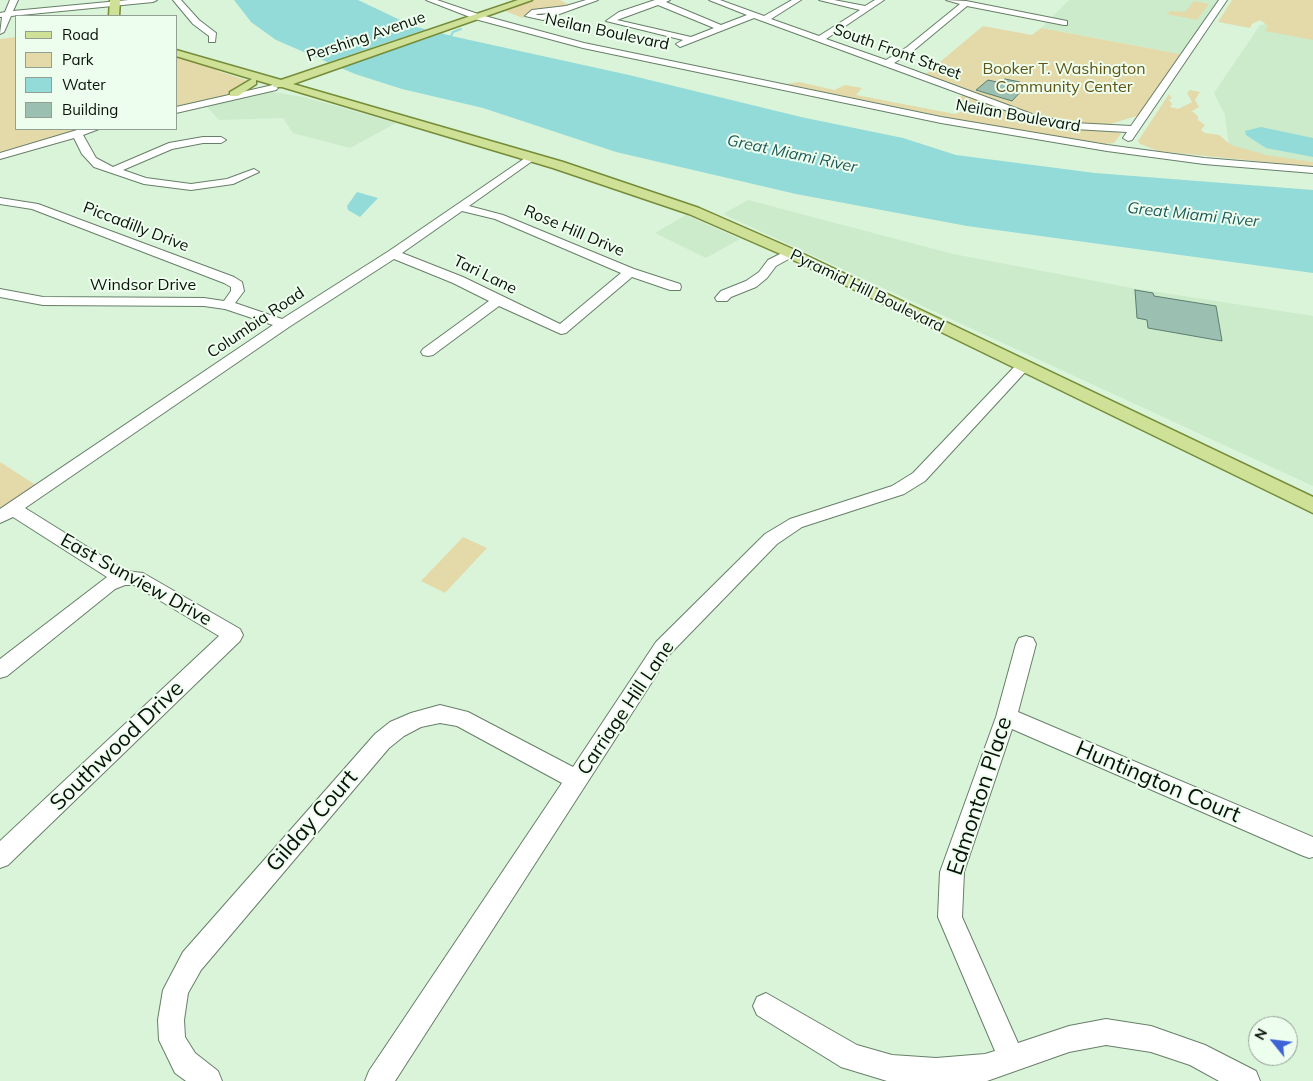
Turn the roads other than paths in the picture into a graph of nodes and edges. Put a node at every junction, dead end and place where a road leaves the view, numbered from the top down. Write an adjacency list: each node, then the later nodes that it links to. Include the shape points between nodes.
1 (14, 0): 20 (street)
2 (153, 0): 15 (street)
3 (177, 0): 32 (street, via 196,22 213,35)
4 (430, 0): 18 (street, Neilan Boulevard)
5 (443, 0): 22 (street, Neilan Boulevard)
6 (526, 0): 22 (main road, Pershing Avenue)
7 (594, 0): 17 (street)
8 (713, 0): 23 (street, South Front Street)
9 (797, 0): 24 (street)
10 (822, 0): 19 (street)
11 (880, 0): 19 (street)
12 (950, 0): 16 (street)
13 (1223, 0): 46 (street)
14 (662, 1): 28 (street); 30 (street, via 611,20)
15 (114, 2): 20 (street); 21 (main road)
16 (966, 3): 25 (street); 36 (street)
17 (569, 4)
18 (451, 8): 22 (street, Neilan Boulevard); 26 (street, via 459,17)
19 (867, 9): 31 (street)
20 (4, 15): 29 (street)
21 (114, 15)
22 (482, 15): 26 (main road, Pershing Avenue); 27 (street, Neilan Boulevard); 38 (street, Neilan Boulevard)
23 (754, 15): 24 (street, South Front Street); 28 (street)
24 (765, 19): 31 (street, South Front Street)
25 (1064, 22)
26 (458, 25): 27 (street); 39 (main road, Pershing Avenue)
27 (512, 27): 38 (street, Neilan Boulevard, via 605,50)
28 (722, 28): 30 (street)
29 (0, 32)
30 (690, 39): 33 (street)
31 (820, 39): 36 (street, South Front Street)
32 (212, 40)
33 (678, 46)
34 (178, 53): 35 (main road)
35 (193, 58): 37 (main road); 39 (main road, via 254,71)
36 (887, 64): 48 (street, South Front Street, via 1038,119 1064,125)
37 (214, 65): 40 (main road, via 218,71); 41 (main road)
38 (721, 72): 53 (street, Neilan Boulevard, via 917,115 1107,148)
39 (295, 75): 41 (main road, Pershing Avenue); 43 (main road)
40 (252, 82): 41 (main road); 42 (main road)
41 (273, 86): 42 (street); 43 (main road, Pyramid Hill Boulevard); 45 (street); 47 (main road, Pyramid Hill Boulevard, via 346,110)
42 (234, 94): 44 (street)
43 (315, 94): 47 (main road, Pyramid Hill Boulevard)
44 (178, 108)
45 (178, 109)
46 (1143, 114): 48 (street); 49 (street)
47 (403, 120): 56 (main road, Pyramid Hill Boulevard)
48 (1102, 127): 49 (street, South Front Street)
49 (1133, 129): 53 (street); 54 (street, via 1139,145)
50 (90, 130): 51 (street)
51 (77, 133): 55 (street); 57 (street, via 86,154)
52 (221, 140): 57 (street, via 170,146)
53 (1125, 145): 54 (street, Neilan Boulevard)
54 (1159, 155): 58 (street, Neilan Boulevard)
55 (0, 156)
56 (531, 157): 61 (street, Columbia Road); 62 (main road, Pyramid Hill Boulevard, via 660,198)
57 (114, 170): 59 (street, via 144,181 191,186 229,182)
58 (1313, 170)
59 (254, 172)
60 (0, 201): 69 (street, Piccadilly Drive, via 34,206 229,280 238,291)
61 (460, 207): 63 (street, Columbia Road); 64 (street, Rose Hill Drive, via 499,216)
62 (790, 253): 67 (street, via 772,263 750,284); 72 (main road, Pyramid Hill Boulevard)
63 (393, 254): 68 (street, Tari Lane, via 458,280); 70 (street, Columbia Road)
64 (630, 272): 65 (street, Rose Hill Drive); 68 (street, Tari Lane, via 561,330)
65 (675, 288)
66 (0, 293): 69 (street, Windsor Drive, via 43,301)
67 (722, 298)
68 (498, 301): 71 (street)
69 (227, 305): 70 (street, Windsor Drive)
70 (284, 324): 74 (street, Columbia Road)
71 (428, 352)
72 (1023, 366): 73 (main road, Pyramid Hill Boulevard); 80 (street, Carriage Hill Lane, via 918,477 898,490 796,523 770,539 663,648)
73 (1313, 506)
74 (6, 513): 75 (street, East Sunview Drive)
75 (123, 578): 76 (street, East Sunview Drive, via 137,578); 78 (street, via 109,584)
76 (233, 635): 82 (street, Southwood Drive)
77 (1026, 644): 79 (street, Edmonton Place)
78 (0, 670)
79 (1006, 717): 81 (street, Huntington Court); 84 (street, Edmonton Place, via 952,872 950,917)
80 (577, 780): 85 (street, Gilday Court, via 461,718 440,714 418,719 382,741 192,961 176,990 170,1020 172,1040 185,1063); 86 (street, Carriage Hill Lane)
81 (1309, 847)
82 (0, 857)
83 (766, 1006): 84 (street, via 850,1057 892,1069 936,1072 985,1068)
84 (1010, 1058): 87 (street, via 1068,1039 1106,1032 1151,1039 1196,1054)
85 (208, 1081)
86 (379, 1081)
87 (1246, 1081)

